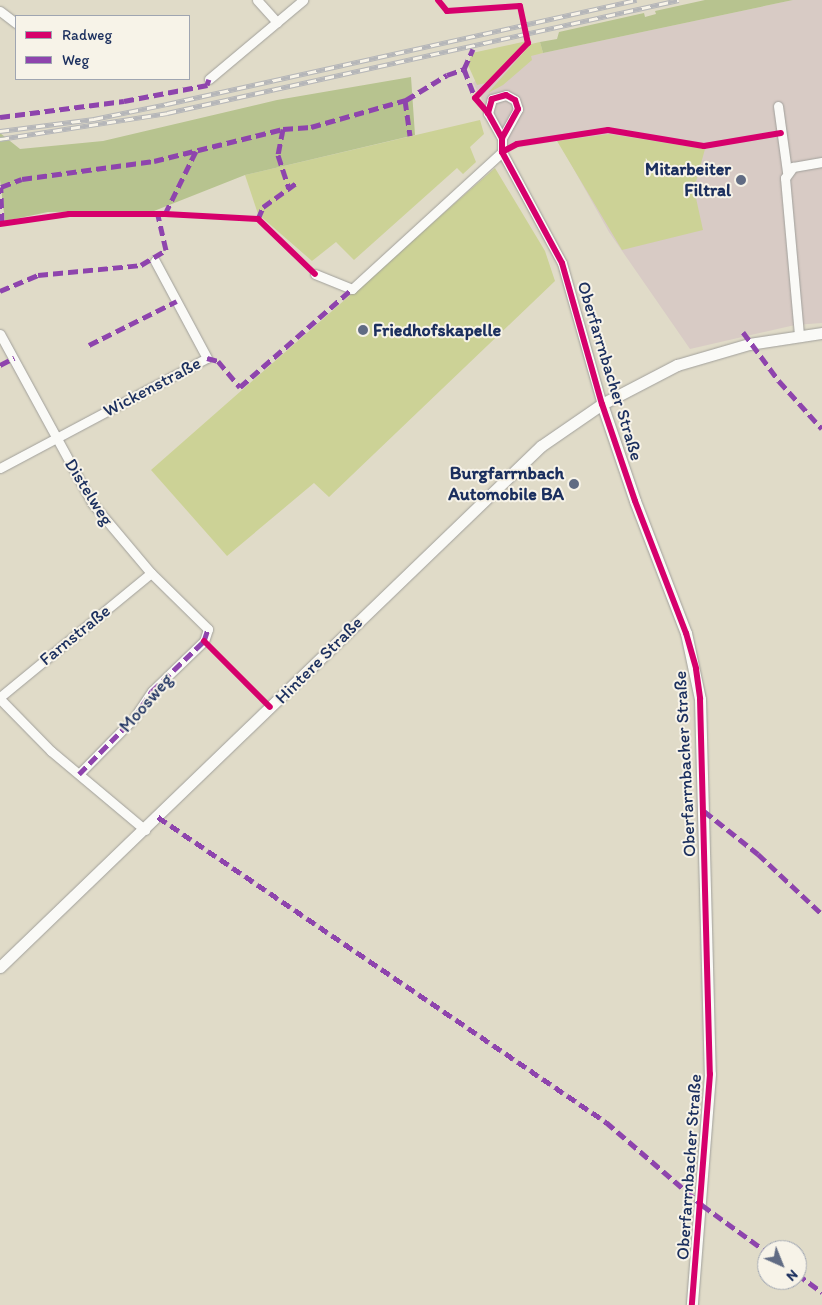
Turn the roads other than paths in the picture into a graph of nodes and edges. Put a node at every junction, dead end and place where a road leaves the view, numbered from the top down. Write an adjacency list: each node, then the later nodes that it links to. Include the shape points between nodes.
1 (257, 0): 5 (street)
2 (303, 0): 5 (street)
3 (0, 11): 4 (street)
4 (15, 22)
5 (277, 22): 6 (street)
6 (209, 79)
7 (778, 106): 11 (street)
8 (502, 138): 8 (street, Oberfarrnbacher Straße, via 518,109 515,100 506,95 492,99 488,108); 9 (street, Oberfarrnbacher Straße)
9 (502, 152): 13 (street, via 352,289); 17 (street, Oberfarrnbacher Straße, via 562,263)
10 (822, 162): 11 (street, via 792,167)
11 (787, 172): 16 (street, via 785,188)
12 (155, 261): 18 (street, Wickenstraße, via 207,358)
13 (315, 274)
14 (822, 333): 16 (street, Hintere Straße)
15 (0, 334): 18 (street, Distelweg)
16 (799, 335): 17 (street, Hintere Straße, via 712,353 677,365)
17 (602, 404): 24 (street, Hintere Straße, via 541,446); 26 (street, Oberfarrnbacher Straße, via 634,501 686,633 700,699 710,1074)
18 (57, 438): 19 (street, Wickenstraße); 20 (street, Distelweg, via 92,503)
19 (0, 468)
20 (151, 573): 21 (street, Distelweg); 22 (street, Farnstraße)
21 (208, 628): 23 (street, Moosweg, via 204,641 152,691 133,719)
22 (0, 698): 23 (street)
23 (79, 774): 24 (street)
24 (145, 830): 25 (street, Hintere Straße)
25 (0, 967)
26 (692, 1305)

